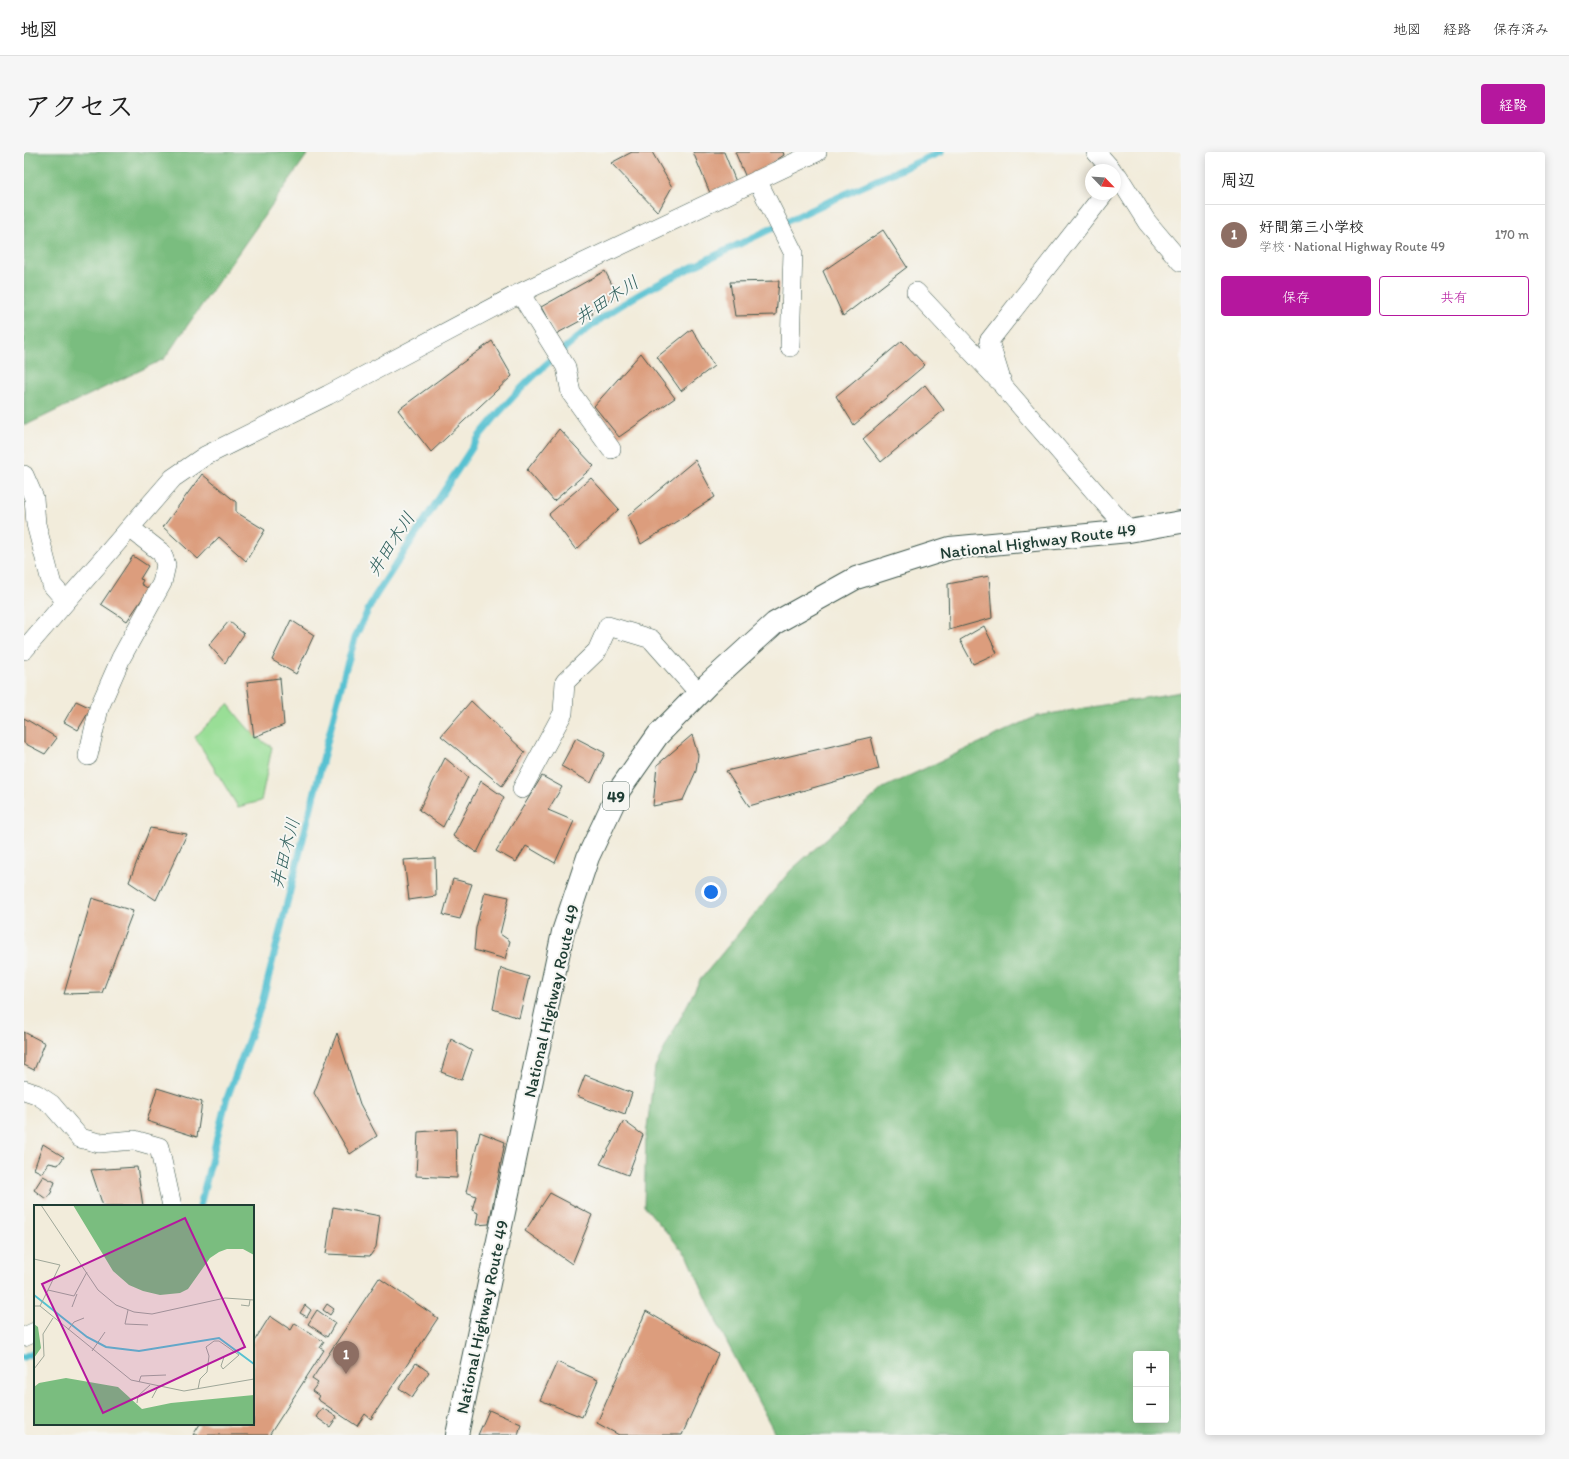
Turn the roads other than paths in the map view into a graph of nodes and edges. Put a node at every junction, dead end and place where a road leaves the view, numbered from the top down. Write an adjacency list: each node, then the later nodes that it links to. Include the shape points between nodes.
1 (817, 152): 4 (street)
2 (1096, 152): 3 (street)
3 (1106, 164)
4 (757, 180): 9 (street); 10 (street, via 793,252)
5 (1121, 184): 7 (street, via 1147,222)
6 (1099, 200): 11 (street, via 989,341)
7 (1181, 262)
8 (916, 292): 11 (street)
9 (520, 293): 12 (street, via 566,366 571,393); 15 (street, via 205,456 173,478)
10 (790, 347)
11 (1003, 386): 16 (street)
12 (611, 449)
13 (24, 475): 17 (street, via 34,498 36,524 52,585)
14 (1181, 522): 16 (highway, National Highway Route 49 / 49)
15 (130, 528): 17 (street); 20 (street, via 162,552 166,565 162,583 121,658 99,708)
16 (1129, 532): 19 (highway, National Highway Route 49 / 49, via 950,548 856,578 775,623)
17 (66, 601): 18 (street)
18 (24, 650)
19 (700, 693): 21 (street, via 651,639 608,626 597,650 565,682 563,713); 26 (highway, National Highway Route 49 / 49, via 658,735 620,789 588,857 563,932)
20 (88, 756)
21 (522, 789)
22 (24, 1090): 23 (street, via 51,1104 80,1138 98,1143 134,1140 159,1147)
23 (172, 1205)
24 (34, 1332): 25 (street)
25 (24, 1337)
26 (457, 1435)

